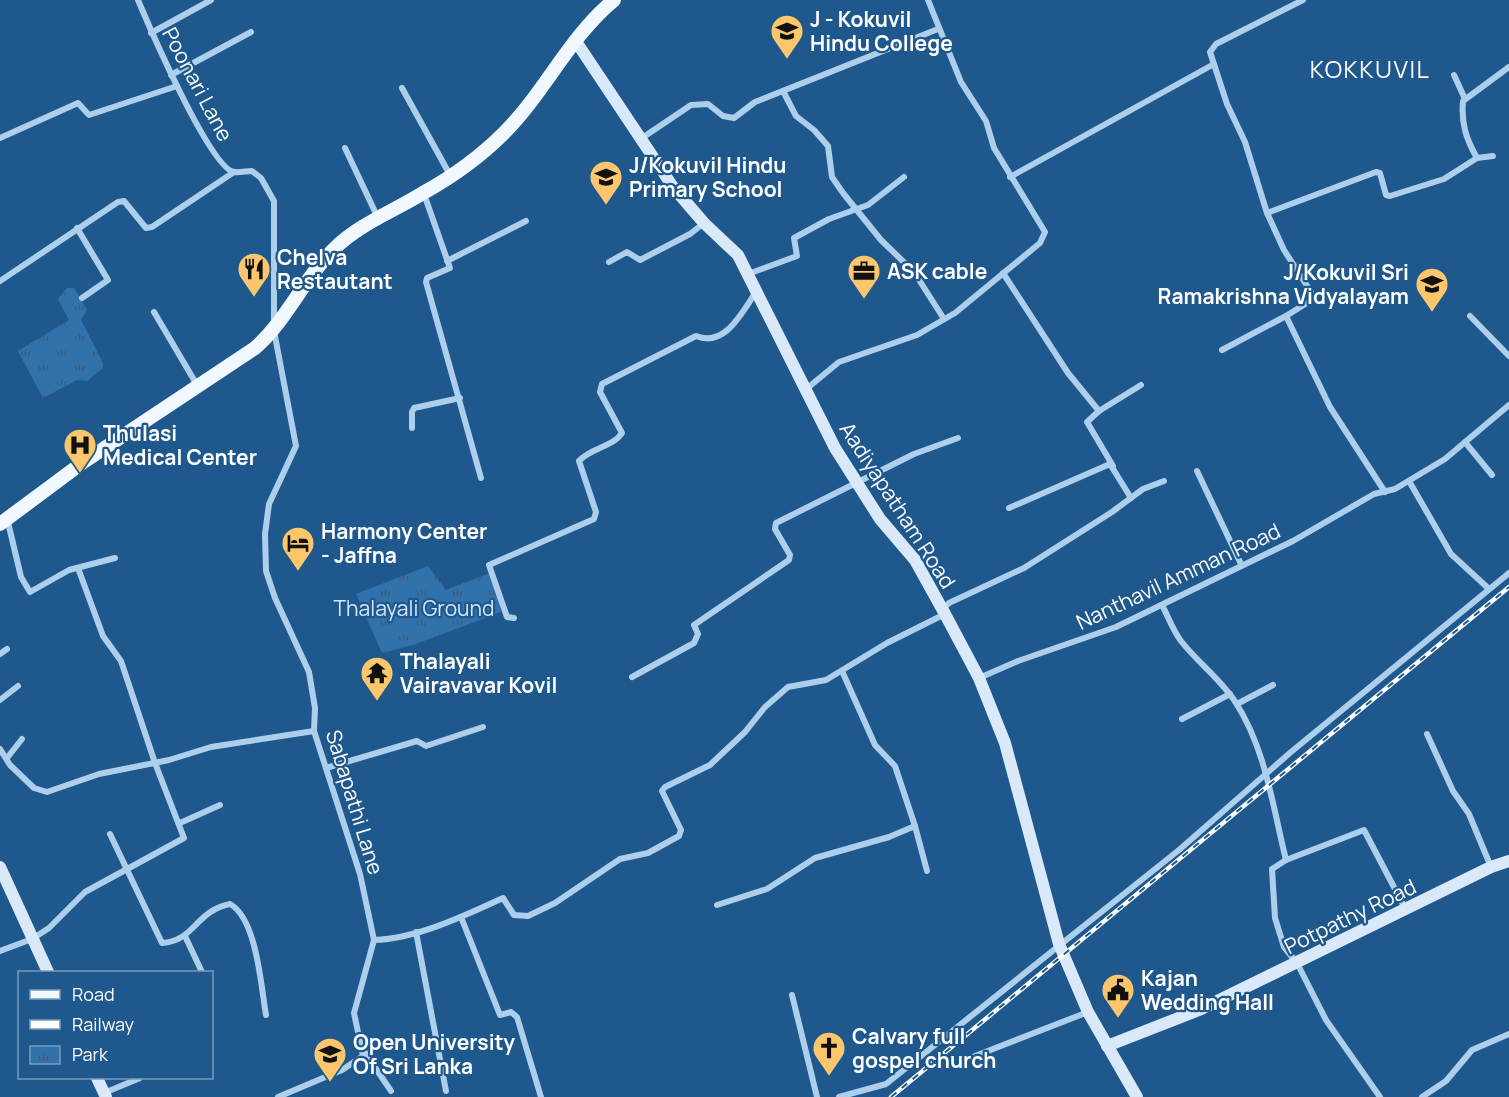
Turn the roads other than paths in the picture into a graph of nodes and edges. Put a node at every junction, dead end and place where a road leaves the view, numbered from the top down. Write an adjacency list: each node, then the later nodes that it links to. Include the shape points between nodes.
1 (138, 0): 8 (street, Poonari Lane)
2 (211, 0): 8 (street)
3 (614, 0): 9 (main road)
4 (928, 0): 6 (street)
5 (1303, 0): 10 (street, via 1216,44 1210,52)
6 (938, 30): 16 (street); 26 (street, via 961,82 986,121 994,148)
7 (251, 32): 12 (street)
8 (152, 33): 12 (street, Poonari Lane)
9 (575, 40): 19 (street, Aadiyapatham Road); 24 (main road, via 515,120 486,149)
10 (1214, 64): 26 (street); 29 (street, via 1245,142)
11 (1509, 67): 17 (street)
12 (171, 75): 14 (street, Poonari Lane)
13 (1454, 75): 17 (street)
14 (177, 86): 18 (street, via 89,116 78,103); 23 (street, Poonari Lane, via 206,140)
15 (402, 88): 24 (street)
16 (783, 91): 19 (street, via 755,102 730,119 708,104 691,105); 28 (street, via 796,116 828,146 832,177)
17 (1465, 99): 22 (street, via 1461,115 1466,138)
18 (0, 138)
19 (642, 138): 32 (street, Aadiyapatham Road, via 673,187)
20 (345, 148): 30 (street)
21 (1493, 156): 22 (street)
22 (1477, 158): 29 (street, via 1443,179 1390,196 1376,172)
23 (234, 172): 33 (street, via 152,227 146,228 124,201 106,207); 45 (street, via 252,171 261,178 274,201)
24 (450, 175): 27 (main road)
25 (904, 177): 28 (street)
26 (1010, 177): 36 (street, via 1045,232 1040,243)
27 (423, 193): 30 (main road); 34 (street)
28 (857, 209): 37 (street, via 794,238 797,256); 44 (street, via 880,240 914,272)
29 (1267, 213): 42 (street, via 1312,297)
30 (378, 218): 45 (main road, via 334,249)
31 (526, 221): 34 (street)
32 (704, 223): 35 (street, via 640,260 627,252); 37 (street, Aadiyapatham Road, via 726,242)
33 (77, 228): 38 (street); 40 (street, via 108,280)
34 (447, 261): 51 (street, via 450,268 426,282)
35 (609, 261)
36 (1003, 273): 44 (street); 53 (street, via 1068,373)
37 (748, 274): 39 (street, Aadiyapatham Road)
38 (0, 281)
39 (756, 291): 50 (street, Aadiyapatham Road); 75 (street, via 734,324 718,338 707,341 696,336 602,384 600,392 622,433 579,461 596,512 594,519 489,566 507,617)
40 (82, 298)
41 (154, 312): 48 (street)
42 (1286, 316): 46 (street); 64 (street, via 1330,408)
43 (1470, 316): 47 (street)
44 (944, 319): 50 (street, via 917,335 839,362)
45 (274, 331): 48 (main road, via 255,348); 88 (street, Sabapathi Lane, via 296,446 269,504 266,571 309,672)
46 (1222, 350)
47 (1509, 356)
48 (197, 385): 67 (main road)
49 (1141, 385): 53 (street)
50 (804, 390): 63 (street, Aadiyapatham Road)
51 (460, 398): 54 (street, via 414,408); 60 (street)
52 (1509, 405): 56 (street, Nanthavil Amman Road)
53 (1099, 411): 57 (street, via 1087,422)
54 (412, 428)
55 (958, 438): 63 (street, via 914,454)
56 (1465, 442): 59 (street); 61 (street, Nanthavil Amman Road)
57 (1113, 466): 65 (street); 66 (street, via 1107,465)
58 (1197, 471): 69 (street)
59 (1492, 475)
60 (481, 478)
61 (1409, 481): 64 (street, Nanthavil Amman Road); 72 (street, via 1451,554)
62 (1164, 482): 65 (street)
63 (856, 483): 74 (street, Aadiyapatham Road, via 915,560); 79 (street, via 776,523 789,560 694,625 698,634 694,643)
64 (1385, 492): 69 (street, Nanthavil Amman Road, via 1374,494 1293,541)
65 (1131, 498): 74 (street, via 1048,554 949,603)
66 (1009, 508)
67 (3, 521): 70 (street, via 21,577 30,592)
68 (115, 558): 70 (street)
69 (1241, 564): 73 (street, Nanthavil Amman Road)
70 (78, 568): 93 (street, via 103,636 121,661)
71 (1509, 573): 72 (street)
72 (1488, 588): 95 (street)
73 (1162, 604): 80 (street, Nanthavil Amman Road, via 1116,627 1018,660); 83 (street, via 1180,640)
74 (944, 612): 78 (street); 80 (street, Aadiyapatham Road)
75 (514, 618)
76 (7, 649): 77 (street)
77 (0, 654)
78 (842, 671): 98 (street, via 875,745 895,766); 108 (street, via 826,680 788,687 710,765 664,787 662,791 681,830 679,836 648,853 620,859 555,903 528,916 514,915 503,898)
79 (632, 677)
80 (979, 678): 113 (street, Aadiyapatham Road, via 1005,743)
81 (1273, 685): 85 (street)
82 (18, 686): 84 (street)
83 (1230, 694): 85 (street); 86 (street)
84 (0, 699)
85 (1237, 704): 95 (street)
86 (1182, 719)
87 (483, 727): 94 (street, via 426,746 417,741)
88 (314, 731): 93 (street, via 248,740); 94 (street, Sabapathi Lane)
89 (1427, 734): 103 (street, via 1469,814)
90 (22, 739): 92 (street)
91 (0, 749): 92 (street)
92 (7, 758): 93 (street, via 34,788 47,792 99,774)
93 (154, 763): 97 (street)
94 (327, 768): 112 (street, Sabapathi Lane, via 360,874)
95 (1267, 772): 100 (street, via 1267,787); 113 (street, via 1179,850)
96 (220, 805): 97 (street)
97 (180, 823): 104 (street, via 184,838 181,842)
98 (915, 826): 105 (street); 106 (street, via 815,858 767,889)
99 (110, 834): 104 (street)
100 (1286, 860): 107 (street, via 1364,830); 115 (street, via 1272,870 1271,890 1284,947)
101 (1509, 861): 103 (street, Potpathy Road)
102 (0, 867): 111 (street)
103 (1491, 867): 107 (street, Potpathy Road)
104 (129, 870): 110 (street, via 162,943); 111 (street, via 85,892 49,928)
105 (927, 871)
106 (717, 905)
107 (1406, 910): 115 (street, Potpathy Road)
108 (461, 917): 109 (street); 131 (street, via 500,1015 511,1012 518,1017)
109 (416, 932): 112 (street, via 397,940); 128 (street)
110 (186, 936): 117 (street); 120 (street, via 200,918 217,907 236,907 253,941)
111 (32, 939): 114 (street); 116 (street)
112 (374, 940): 123 (street, Sabapathi Lane, via 354,1013)
113 (1059, 944): 119 (street, Aadiyapatham Road); 133 (street, via 886,1084)
114 (0, 951)
115 (1297, 963): 122 (street, Potpathy Road, via 1199,1010); 135 (street, via 1326,1020)
116 (48, 971)
117 (202, 971)
118 (792, 995): 132 (street)
119 (1088, 1012): 122 (street, Aadiyapatham Road); 124 (street)
120 (266, 1015)
121 (1509, 1034): 136 (street, via 1472,1050 1446,1081)
122 (1107, 1046): 134 (street, Aadiyapatham Road)
123 (364, 1051): 127 (street, Sabapathi Lane); 130 (street, via 363,1056 342,1070)
124 (970, 1058)
125 (98, 1079): 129 (street)
126 (139, 1079): 129 (street)
127 (390, 1091)
128 (446, 1091)
129 (105, 1095)
130 (278, 1097)
131 (541, 1097)
132 (817, 1097)
133 (838, 1097)
134 (1137, 1097)
135 (1380, 1097)
136 (1422, 1097)

